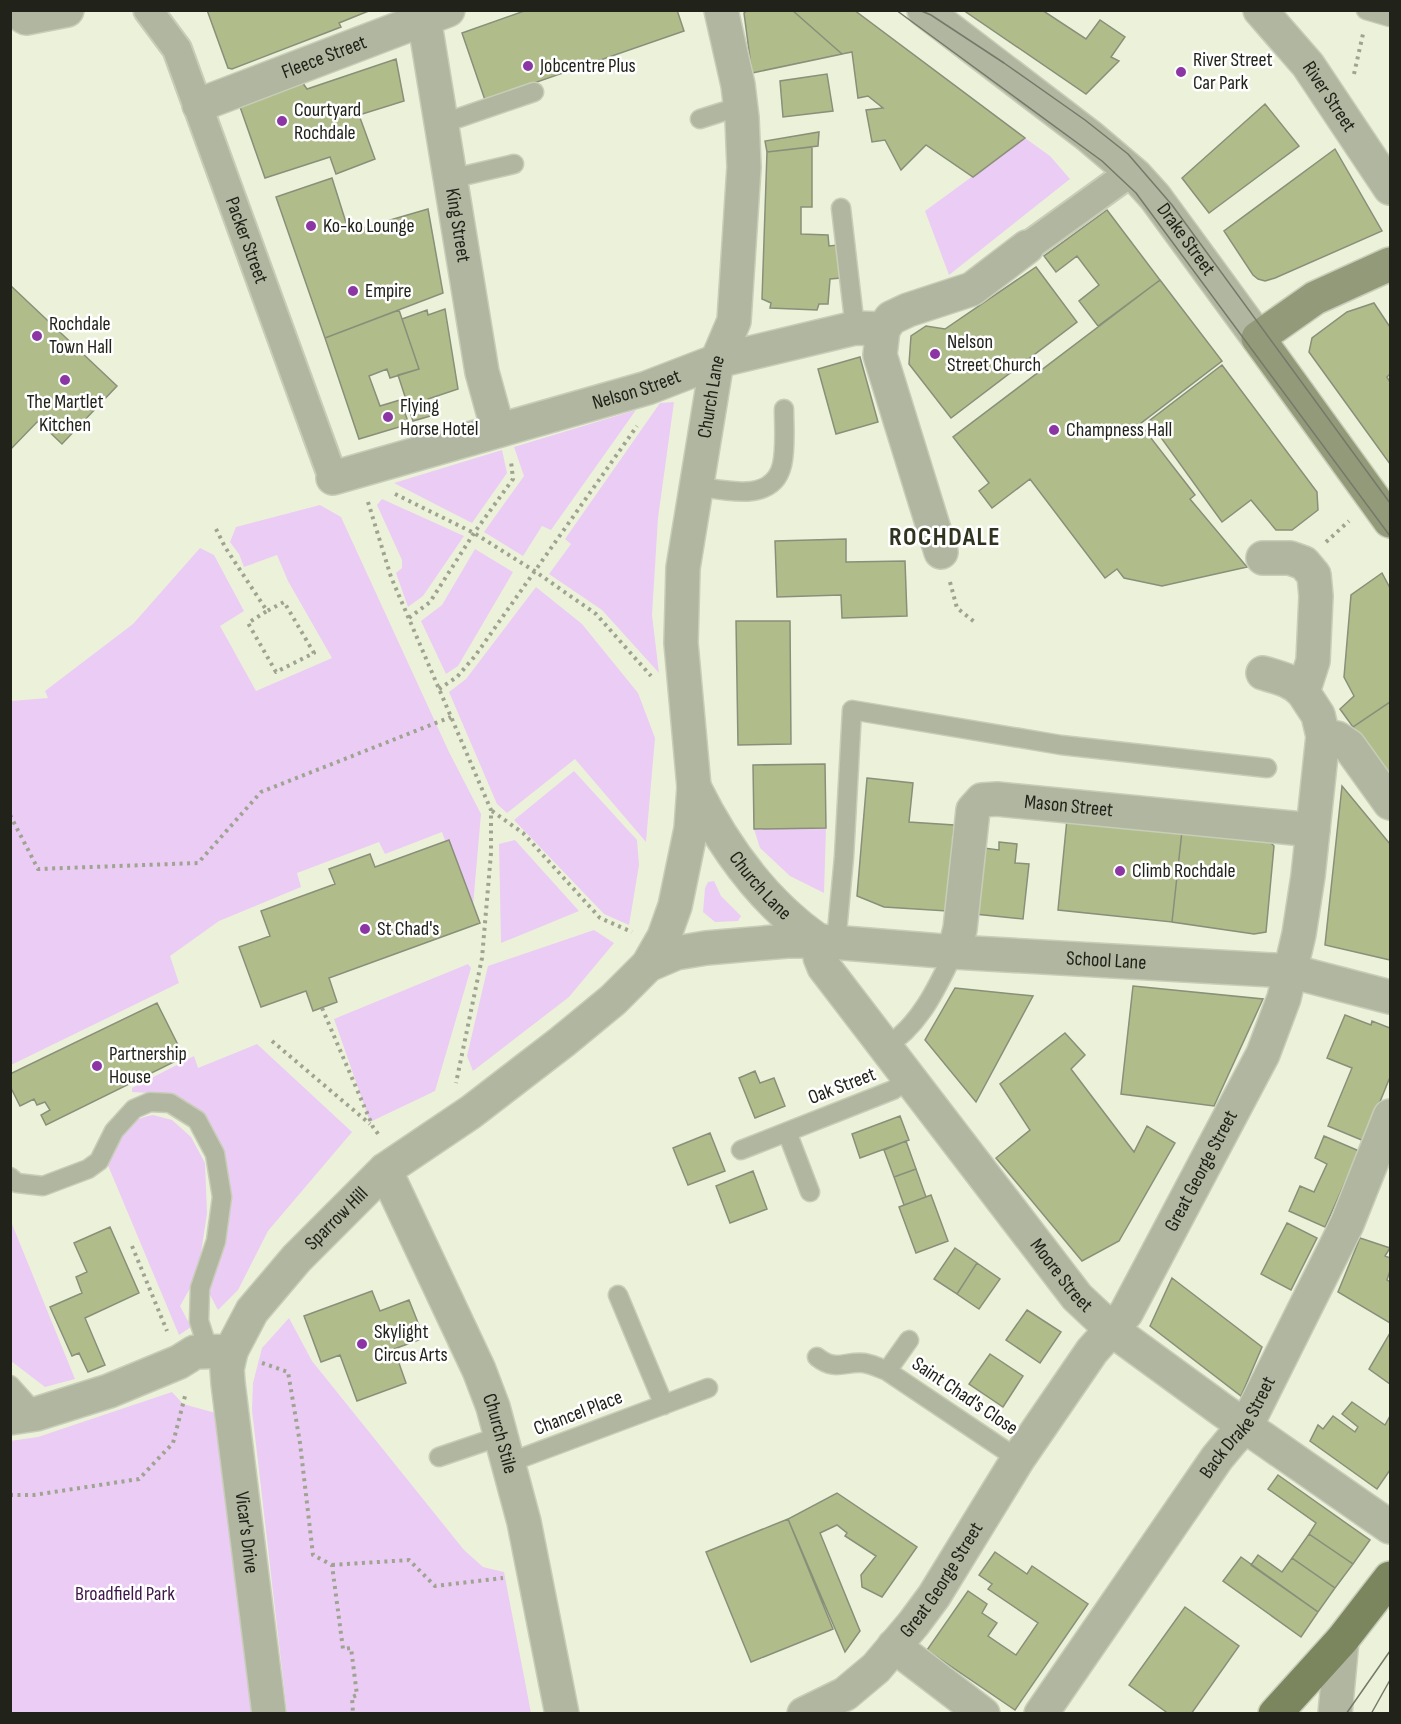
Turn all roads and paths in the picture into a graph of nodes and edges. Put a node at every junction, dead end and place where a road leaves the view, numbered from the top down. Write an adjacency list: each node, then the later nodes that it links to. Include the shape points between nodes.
1 (14, 10): 2 (street, via 26,18)
2 (67, 10)
3 (148, 10): 12 (street, Packer Street, via 177,49)
4 (721, 10): 13 (street, Church Lane)
5 (924, 10): 17 (street, Drake Street)
6 (1260, 10): 19 (street, River Street, via 1308,65)
7 (1368, 11): 9 (lane); 10 (path)
8 (418, 17): 12 (street, Fleece Street); 15 (street, King Street)
9 (1390, 17)
10 (1353, 76)
11 (534, 92): 15 (lane)
12 (199, 105): 29 (street, Packer Street)
13 (741, 106): 14 (lane); 25 (street, Church Lane, via 744,167 734,321)
14 (700, 120)
15 (441, 124): 18 (street, King Street)
16 (514, 164): 18 (lane)
17 (1131, 172): 21 (street); 24 (street, Drake Street, via 1155,197)
18 (450, 179): 28 (street, King Street, via 482,372)
19 (1390, 188)
20 (841, 208): 23 (lane)
21 (1027, 247): 23 (street, Nelson Street, via 972,289 908,310)
22 (1390, 264): 24 (main road, via 1315,298)
23 (869, 329): 25 (street, Nelson Street); 36 (street)
24 (1258, 338): 31 (main road, Drake Street)
25 (717, 361): 26 (street, Nelson Street); 30 (street, Church Lane)
26 (647, 388): 28 (street, Nelson Street); 37 (path, via 651,407)
27 (784, 409): 30 (lane, via 782,465 770,484 743,493)
28 (498, 430): 29 (street, Nelson Street); 33 (path, via 513,464 513,479)
29 (355, 471): 33 (path); 39 (path)
30 (696, 486): 42 (street, Church Lane, via 683,568)
31 (1382, 510): 35 (path)
32 (216, 529): 38 (path)
33 (474, 533): 37 (path); 39 (path, via 430,602)
34 (1263, 558): 35 (street, via 1290,558)
35 (1304, 563): 44 (street, via 1314,575 1316,596 1312,661)
36 (945, 566): 40 (path, via 957,608)
37 (536, 572): 42 (path, via 596,614 655,680); 43 (path, via 463,670)
38 (267, 611): 38 (path, via 285,602 314,653 276,672 248,623)
39 (409, 618): 43 (path)
40 (977, 624)
41 (1263, 673): 44 (street, via 1298,686)
42 (684, 681): 48 (street, Church Lane)
43 (439, 688): 45 (path)
44 (1303, 692): 46 (street, Great George Street, via 1318,715)
45 (451, 717): 50 (path); 51 (path, via 261,792 198,863 38,869)
46 (1323, 736): 49 (street, via 1349,746); 52 (street, Great George Street)
47 (1267, 768): 54 (lane, via 1061,745 852,710 844,857)
48 (694, 786): 54 (street, Church Lane, via 723,839 775,906 794,924); 56 (street, Church Lane, via 691,829 675,906)
49 (1390, 803)
50 (491, 810): 53 (path, via 523,833 600,918); 63 (path, via 482,958)
51 (10, 815)
52 (1313, 830): 55 (street, Mason Street, via 982,800 973,810); 57 (street, Great George Street)
53 (627, 930)
54 (827, 942): 55 (street, School Lane); 56 (street, School Lane, via 787,940 706,948); 61 (street, Moore Street, via 820,957 825,967)
55 (954, 952): 57 (street, School Lane); 61 (lane, via 911,1026 901,1038)
56 (648, 965): 67 (street, Sparrow Hill, via 562,1042 471,1112)
57 (1290, 971): 58 (street, School Lane); 72 (street, Great George Street, via 1263,1054 1126,1313)
58 (1390, 996)
59 (322, 1008): 60 (path, via 373,1127)
60 (272, 1041)
61 (886, 1046): 62 (street, Moore Street)
62 (911, 1077): 65 (lane, Oak Street, via 893,1090); 72 (street, Moore Street, via 1077,1297)
63 (454, 1092)
64 (1390, 1116): 81 (street, Back Drake Street, via 1347,1224)
65 (787, 1132): 66 (lane, Oak Street); 69 (lane)
66 (741, 1150)
67 (385, 1170): 74 (street, Sparrow Hill, via 297,1258 252,1311); 82 (street, Church Stile, via 479,1370)
68 (10, 1178): 74 (lane, via 16,1183 43,1186 88,1169 99,1161 114,1131 134,1109 150,1102 170,1102 197,1120 215,1154 222,1197 216,1241 200,1288)
69 (810, 1192)
70 (132, 1246): 74 (path)
71 (618, 1295): 79 (lane)
72 (1111, 1329): 81 (street, Moore Street); 84 (street, Great George Street, via 1092,1350)
73 (909, 1340): 76 (lane, Saint Chad's Close)
74 (204, 1354): 80 (street, via 109,1391); 85 (path, via 173,1443 139,1479); 87 (path, via 288,1372 313,1555); 92 (street, Vicar's Drive, via 227,1369)
75 (818, 1357): 76 (lane, Saint Chad's Close, via 827,1365 863,1363)
76 (887, 1371): 84 (lane, Saint Chad's Close)
77 (10, 1385): 80 (lane)
78 (708, 1388): 79 (lane, Chancel Place)
79 (664, 1405): 82 (lane, Chancel Place)
80 (23, 1416)
81 (1246, 1426): 86 (street, Moore Street); 97 (street, Back Drake Street, via 1217,1458)
82 (505, 1450): 83 (lane, Chancel Place); 88 (street, Church Stile)
83 (439, 1456)
84 (1018, 1459): 91 (street, Great George Street, via 934,1596)
85 (10, 1495)
86 (1390, 1527)
87 (332, 1565): 88 (path, via 410,1560 435,1586); 93 (path, via 343,1649 351,1648 357,1695 352,1697)
88 (535, 1575): 94 (street, Church Stile)
89 (1390, 1578): 90 (main road)
90 (1342, 1640): 98 (main road); 99 (main road); 100 (street)
91 (894, 1646): 95 (street, Great George Street, via 876,1668 845,1694); 96 (street)
92 (268, 1713)
93 (353, 1713)
94 (562, 1713)
95 (804, 1713)
96 (983, 1713)
97 (1041, 1713)
98 (1275, 1713)
99 (1298, 1713)
100 (1335, 1713)

